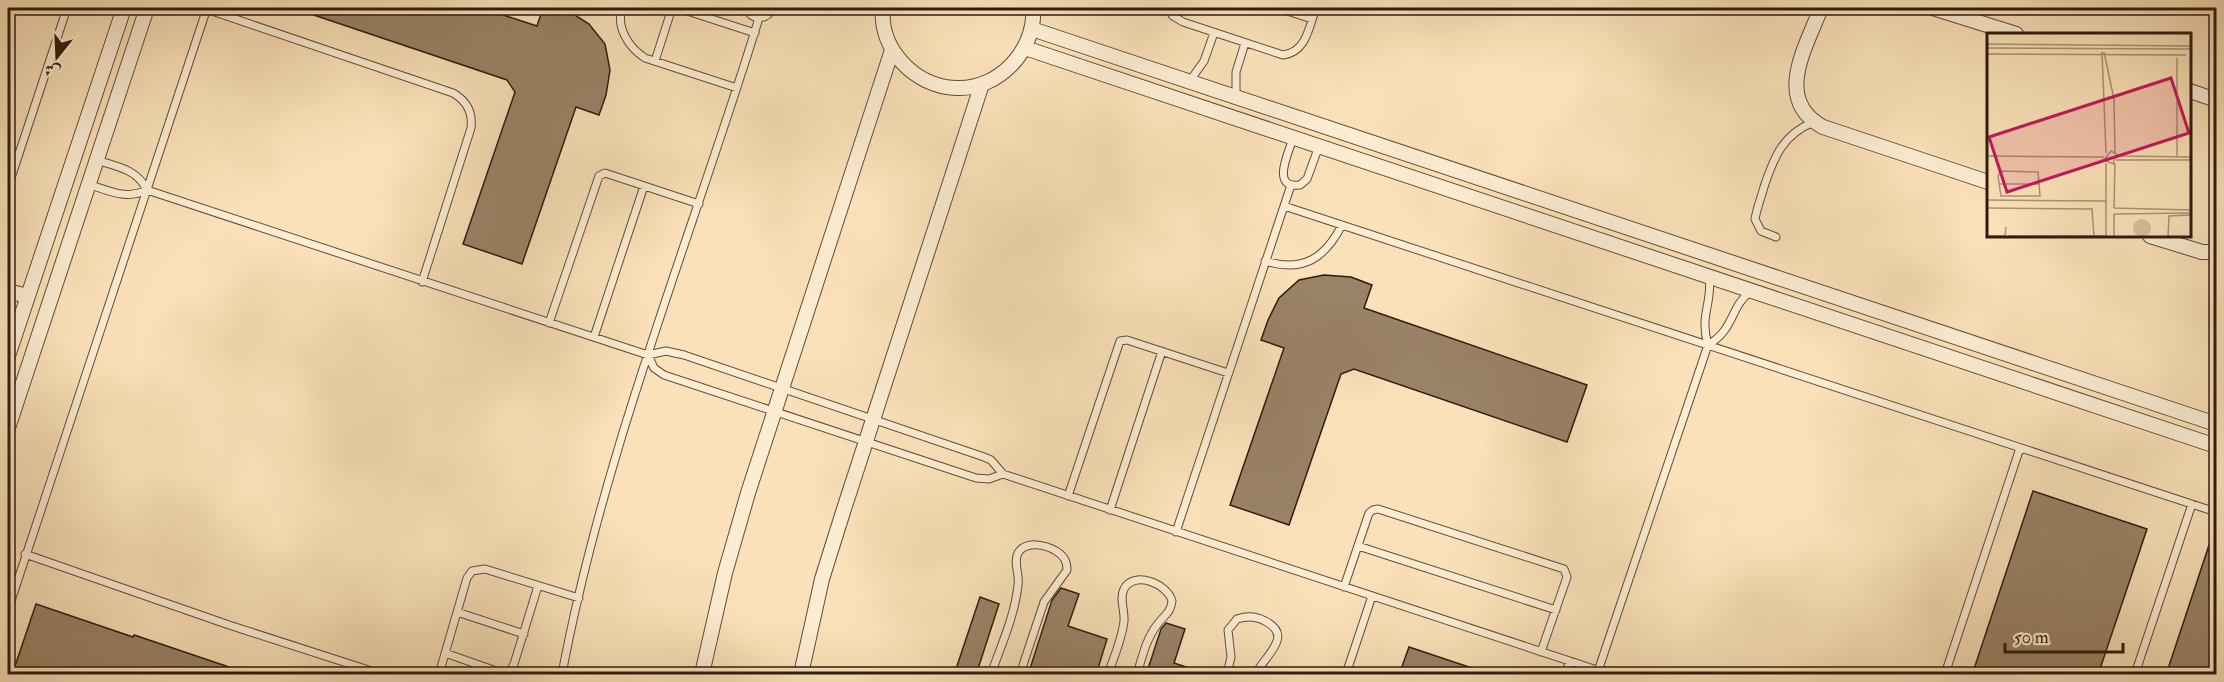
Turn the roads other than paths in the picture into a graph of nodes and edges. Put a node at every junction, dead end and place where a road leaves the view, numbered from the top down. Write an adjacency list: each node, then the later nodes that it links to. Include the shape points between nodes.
1 (67, 8): 37 (lane)
2 (124, 8): 55 (street)
3 (147, 8): 36 (street)
4 (207, 8): 43 (lane); 52 (lane, via 453,93 465,101 471,114 471,128)
5 (622, 8): 26 (lane, via 621,30 638,54)
6 (672, 8): 26 (lane)
7 (678, 8): 20 (lane)
8 (746, 8): 17 (lane)
9 (773, 8): 17 (lane)
10 (1033, 8): 19 (street)
11 (1168, 8): 21 (lane, via 1178,20)
12 (1278, 8): 18 (lane)
13 (1316, 8): 18 (lane)
14 (1821, 8): 33 (street, via 1795,89 1800,106)
15 (1933, 8): 22 (street)
16 (879, 10): 25 (street)
17 (759, 18): 20 (lane)
18 (1312, 19): 23 (lane, via 1303,44 1289,54)
19 (1032, 29): 24 (street); 27 (street)
20 (755, 33): 29 (lane)
21 (1214, 33): 23 (lane); 27 (lane, via 1204,61)
22 (2013, 33)
23 (1245, 43): 31 (lane, via 1236,72)
24 (1025, 48): 28 (street, via 999,76); 34 (street)
25 (892, 50): 28 (street, via 909,70 931,83 956,88); 64 (street)
26 (655, 61): 29 (lane)
27 (1189, 82): 31 (street)
28 (982, 84): 66 (street)
29 (737, 88): 44 (lane)
30 (2191, 91): 32 (street)
31 (1236, 98): 67 (street)
32 (2217, 100)
33 (1814, 122): 38 (street); 47 (lane, via 1786,140 1768,174 1755,219 1761,231)
34 (1293, 138): 35 (street); 40 (lane, via 1282,171)
35 (1319, 146): 40 (lane, via 1307,179 1300,185); 51 (street)
36 (96, 160): 39 (street); 43 (lane, via 132,172)
37 (11, 162): 42 (lane)
38 (1987, 181)
39 (88, 184): 43 (lane, via 125,196); 68 (street)
40 (1291, 185): 45 (lane)
41 (644, 186): 44 (lane); 56 (lane, via 605,173 600,176); 58 (lane)
42 (8, 187)
43 (147, 190): 52 (lane); 79 (lane)
44 (699, 204): 62 (lane)
45 (1284, 206): 46 (lane); 50 (lane)
46 (1342, 225): 50 (lane, via 1332,244 1311,261 1284,266); 59 (lane)
47 (1776, 237)
48 (2153, 237): 49 (street, via 2191,249)
49 (2217, 252)
50 (1265, 261): 63 (lane)
51 (1709, 277): 54 (street); 59 (lane, via 1704,324)
52 (422, 282): 56 (lane)
53 (8, 291): 55 (street)
54 (1751, 291): 59 (lane, via 1738,306 1728,328); 70 (street)
55 (27, 297): 57 (street)
56 (549, 323): 58 (lane)
57 (12, 325): 61 (street)
58 (594, 338): 62 (lane)
59 (1708, 345): 71 (lane); 91 (lane)
60 (1162, 351): 63 (lane); 73 (lane, via 1120,341); 75 (lane)
61 (8, 356)
62 (648, 356): 64 (lane, via 672,351); 65 (lane, via 654,368 664,375); 83 (lane, via 614,463)
63 (1228, 373): 77 (lane)
64 (782, 389): 65 (street); 66 (lane)
65 (775, 410): 69 (lane); 95 (street, via 725,573)
66 (872, 420): 69 (street); 72 (lane, via 992,460)
67 (2217, 424)
68 (8, 428)
69 (865, 441): 72 (lane, via 976,478); 96 (street, via 822,579)
70 (2217, 446)
71 (2020, 448): 74 (lane); 106 (lane)
72 (1003, 474): 73 (lane)
73 (1068, 496): 75 (lane)
74 (2192, 504): 76 (lane); 107 (lane)
75 (1110, 510): 77 (lane)
76 (2217, 512)
77 (1176, 532): 81 (lane)
78 (1358, 546): 81 (lane); 85 (lane); 85 (lane, via 1369,513 1377,509 1564,569 1567,577)
79 (25, 554): 84 (lane); 92 (lane)
80 (538, 586): 83 (lane); 86 (lane, via 476,569 467,578); 87 (lane)
81 (1344, 587): 82 (lane)
82 (1372, 596): 88 (lane); 103 (lane)
83 (579, 598): 94 (lane)
84 (8, 610)
85 (1556, 610): 88 (lane)
86 (457, 612): 87 (lane); 89 (lane)
87 (524, 634): 89 (lane, via 513,668 506,673)
88 (1541, 652): 90 (lane)
89 (445, 653): 93 (lane)
90 (1570, 662): 91 (lane); 104 (lane)
91 (1598, 671): 105 (lane)
92 (381, 675)
93 (439, 675)
94 (562, 675)
95 (702, 675)
96 (801, 675)
97 (991, 675): 98 (lane, via 1017,593 1017,558 1026,546 1038,545 1059,553 1066,560 1067,570 1044,602)
98 (1020, 675)
99 (1108, 675): 100 (lane, via 1124,620 1124,589 1131,582 1144,581 1168,592 1172,606 1153,631)
100 (1137, 675)
101 (1227, 675): 102 (lane, via 1231,657 1228,630 1237,619 1249,617 1270,624 1278,636 1277,645)
102 (1256, 675)
103 (1346, 675)
104 (1565, 675)
105 (1609, 675)
106 (1945, 675)
107 (2135, 675)

